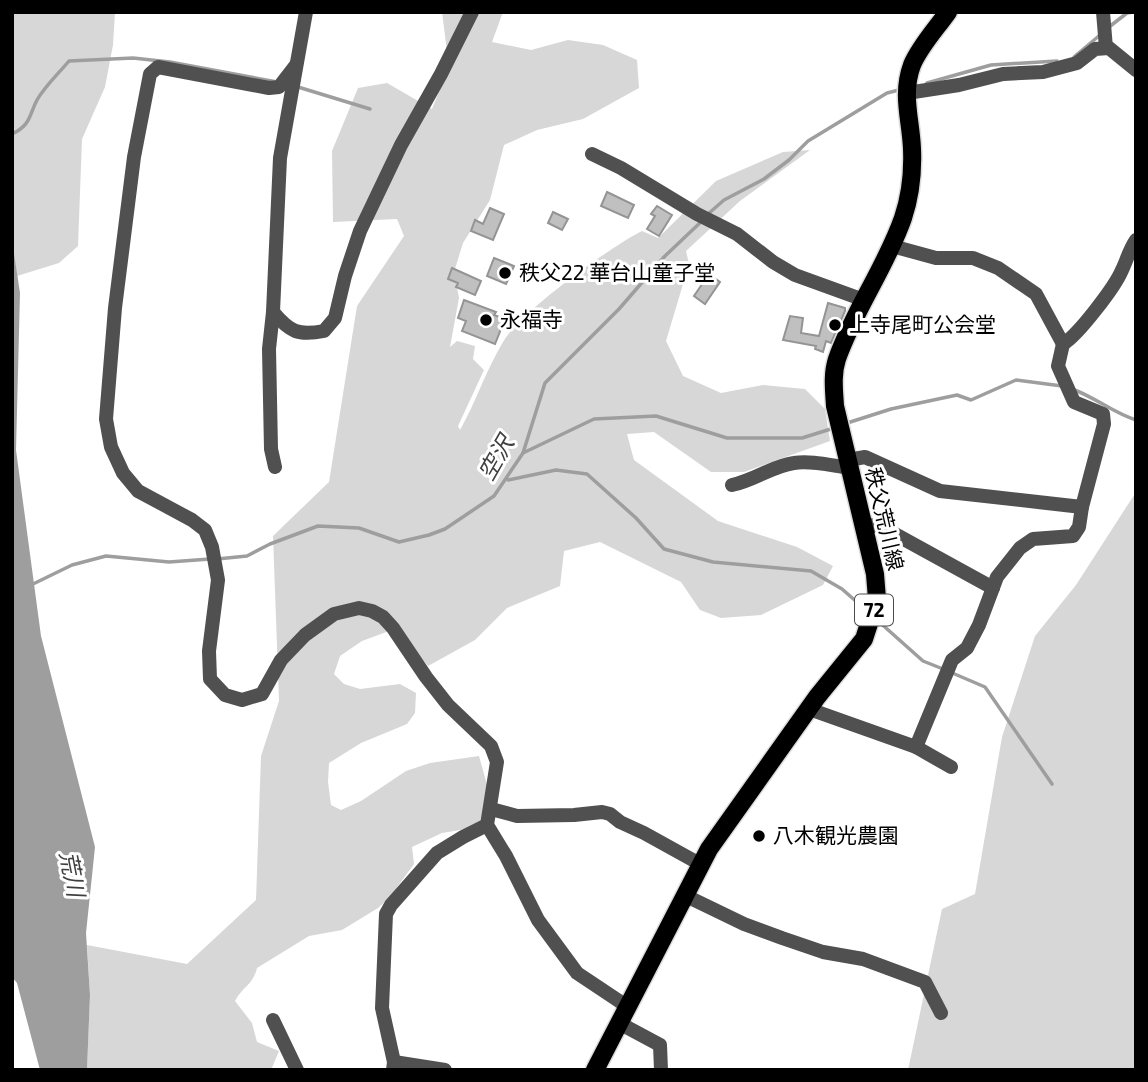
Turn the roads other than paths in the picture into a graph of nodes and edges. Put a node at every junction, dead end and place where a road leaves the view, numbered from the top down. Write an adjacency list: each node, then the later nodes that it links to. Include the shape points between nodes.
1 (306, 12): 6 (street)
2 (471, 12): 13 (street, via 360,231 335,318 324,331 298,333)
3 (948, 12): 8 (main road, 秩父荒川線 / 72, via 913,64)
4 (1103, 12): 5 (street)
5 (1106, 48): 7 (street); 8 (street, via 1095,49 1077,63 1044,72)
6 (296, 65): 13 (street, via 280,158); 24 (street, via 279,87 270,88 158,68 150,74 134,157 115,308 106,419 111,447 138,491 205,530 218,580 210,679 225,695 242,700 262,694 281,660 318,625 345,610 372,611 393,628 448,705 491,746 497,762)
7 (1136, 70)
8 (907, 89): 11 (main road, 秩父荒川線 / 72, via 910,188)
9 (593, 154): 12 (street, via 737,234 795,275)
10 (1136, 240): 14 (street, via 1115,282)
11 (892, 246): 12 (main road, 秩父荒川線 / 72); 14 (street, via 936,258 973,258 998,268 1037,293)
12 (864, 300): 15 (main road, 秩父荒川線 / 72, via 837,359 833,383)
13 (273, 312): 16 (street, via 269,349)
14 (1065, 344): 18 (street, via 1058,366 1074,402 1103,414)
15 (849, 464): 17 (street, via 797,463); 18 (street, via 865,457 940,491); 19 (main road, 秩父荒川線 / 72)
16 (275, 467)
17 (732, 485)
18 (1082, 507): 20 (street, via 1073,536 1033,539 1020,548)
19 (862, 524): 20 (street, via 882,527); 21 (main road, 秩父荒川線 / 72, via 877,598 864,639)
20 (993, 588): 22 (street, via 967,648 952,660)
21 (809, 709): 22 (street); 26 (main road, 秩父荒川線 / 72)
22 (916, 747): 23 (street)
23 (951, 767)
24 (491, 809): 25 (street); 26 (street, via 517,816 602,811)
25 (487, 825): 28 (street, via 538,920 577,973); 32 (street, via 437,853 386,914 382,1008)
26 (700, 864): 27 (main road, 秩父荒川線 / 72)
27 (684, 895): 28 (main road, 秩父荒川線 / 72); 29 (street, via 782,938 863,959 925,982)
28 (628, 1007): 31 (main road, 秩父荒川線 / 72)
29 (942, 1013)
30 (273, 1020): 33 (street)
31 (619, 1023): 35 (main road, 秩父荒川線 / 72); 36 (street, via 660,1045)
32 (394, 1066): 34 (street)
33 (297, 1070)
34 (445, 1070)
35 (595, 1070)
36 (661, 1070)

